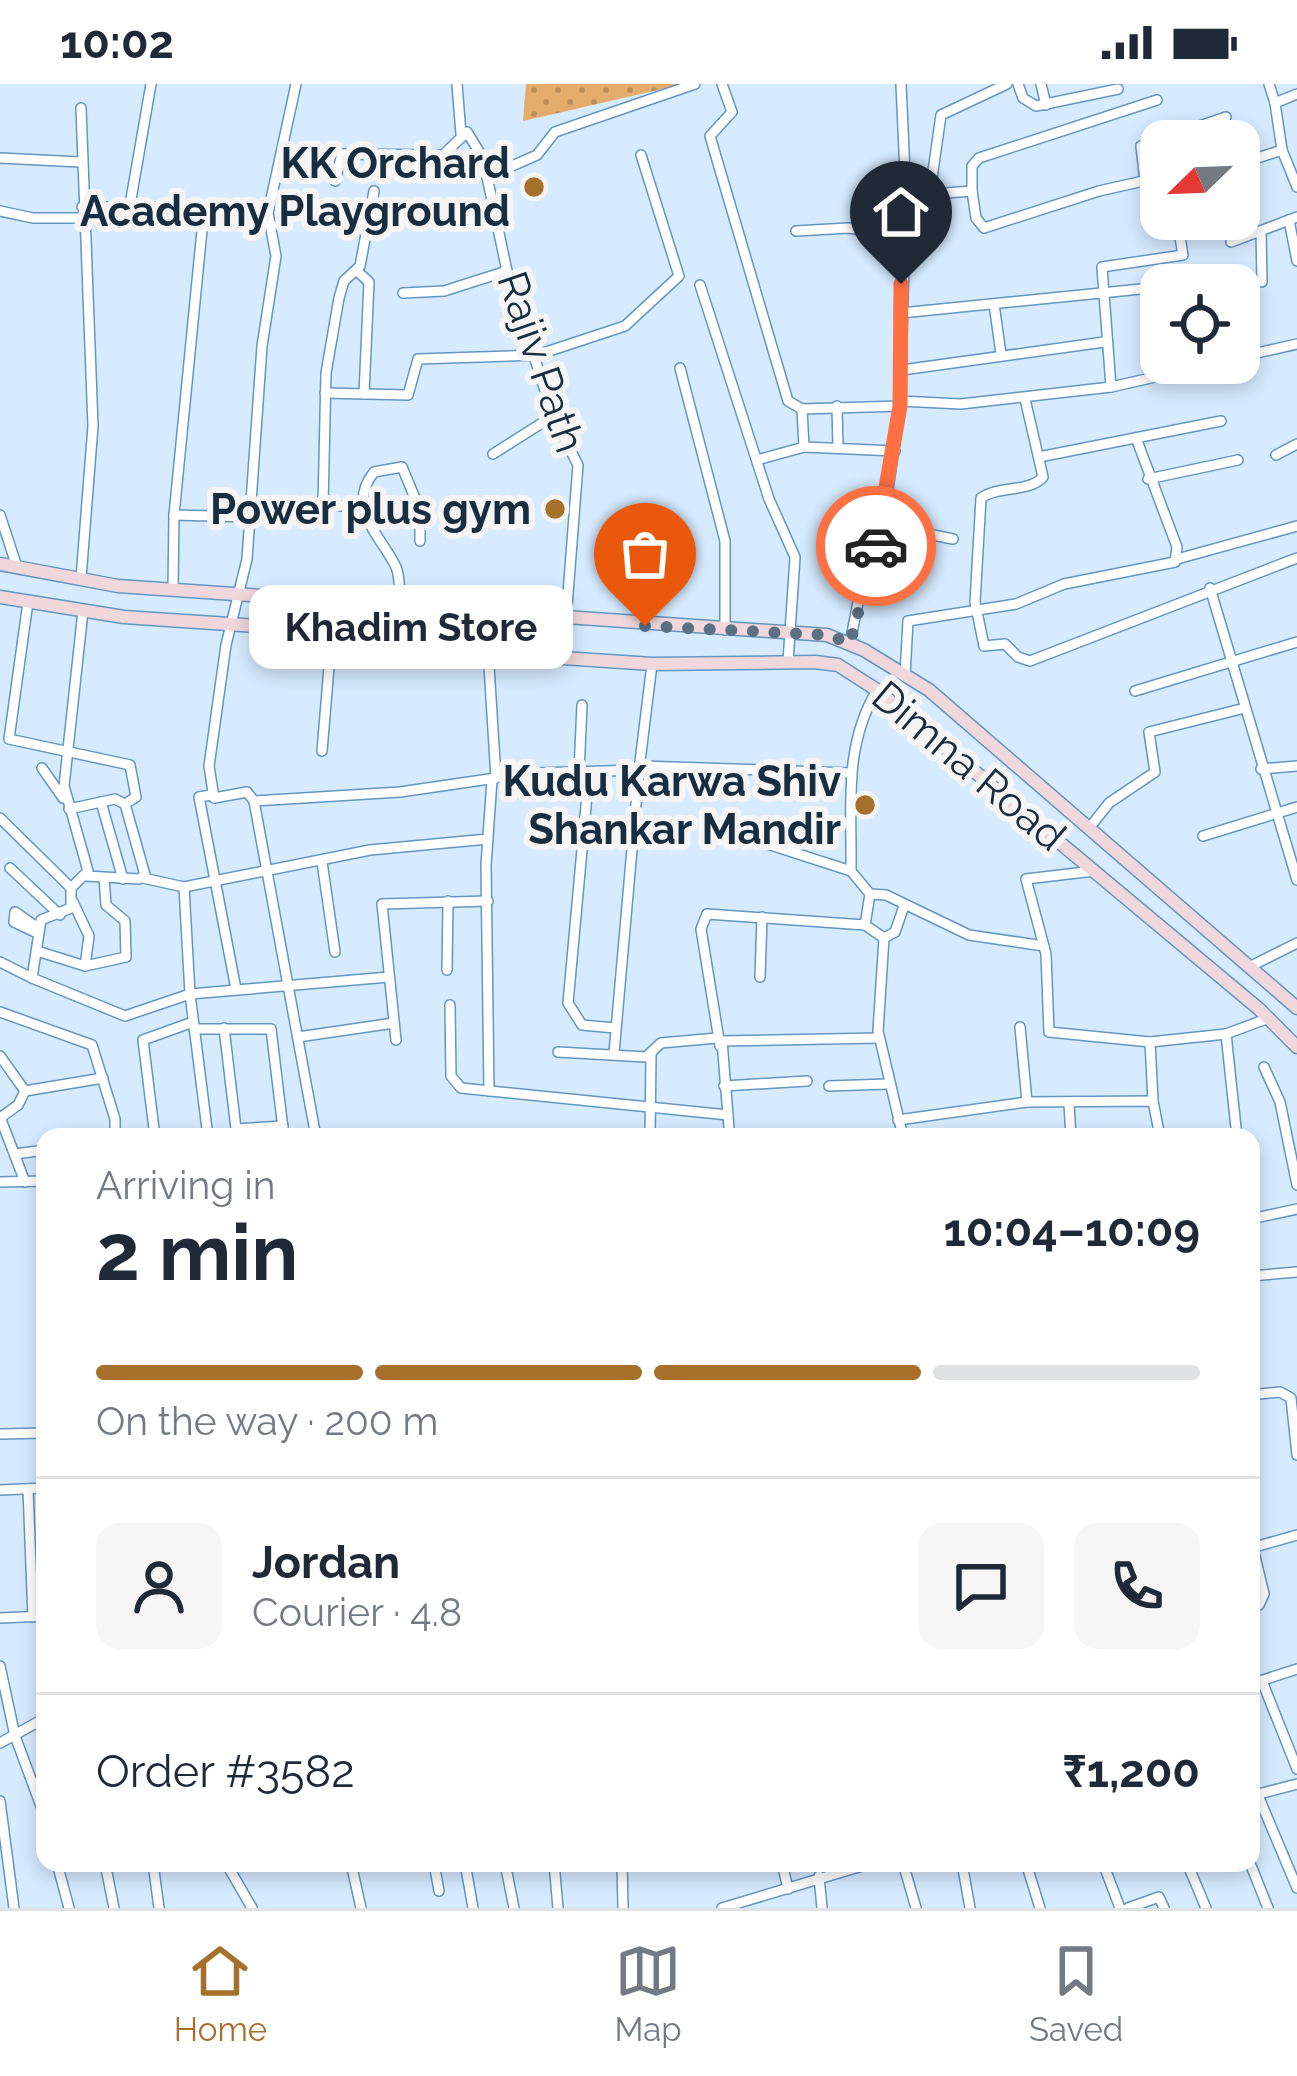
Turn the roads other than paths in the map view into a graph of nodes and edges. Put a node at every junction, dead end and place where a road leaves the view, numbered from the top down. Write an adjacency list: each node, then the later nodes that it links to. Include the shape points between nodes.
1 (151, 84): 33 (street)
2 (296, 84): 38 (street)
3 (457, 84): 19 (street, Rajiv Path)
4 (694, 84): 25 (street, via 555,132 536,155)
5 (722, 84): 68 (street, via 732,112 710,136 788,401)
6 (902, 84): 32 (street)
7 (1006, 84): 31 (street, via 941,116)
8 (1018, 84): 15 (street, via 1029,105)
9 (1041, 84): 15 (street)
10 (1269, 84): 14 (street)
11 (1118, 89): 15 (street)
12 (1297, 94): 14 (street)
13 (1157, 100): 30 (street, via 979,158)
14 (1275, 103): 20 (street)
15 (1046, 105)
16 (81, 108): 24 (street)
17 (1226, 117): 18 (street)
18 (1217, 120)
19 (469, 136): 25 (street, Rajiv Path); 26 (street, via 443,154 342,154)
20 (1282, 150): 22 (street); 28 (street)
21 (641, 155): 58 (street, via 679,276 625,326)
22 (1260, 157)
23 (0, 158): 24 (street)
24 (80, 162): 36 (street)
25 (487, 177): 46 (street, Rajiv Path)
26 (335, 181)
27 (1140, 182): 30 (street, via 984,228)
28 (1297, 187)
29 (374, 191): 45 (street)
30 (973, 191): 31 (street)
31 (930, 192): 32 (street)
32 (905, 196): 41 (street)
33 (130, 206): 34 (street); 36 (street)
34 (204, 210): 38 (street); 86 (street)
35 (0, 211): 36 (street)
36 (82, 213): 96 (street, via 93,426)
37 (1293, 219): 40 (street); 44 (street)
38 (272, 225): 82 (street, via 276,256)
39 (796, 231): 41 (street)
40 (1261, 231): 43 (street); 47 (street)
41 (903, 235): 53 (street)
42 (1180, 240): 51 (street, via 1183,255 1106,262)
43 (1231, 242)
44 (1297, 261)
45 (357, 271): 63 (street, via 339,298); 64 (street, via 369,282)
46 (502, 273): 50 (street, via 444,291); 58 (street, Rajiv Path)
47 (1262, 282)
48 (700, 285): 79 (street)
49 (1140, 289): 51 (street)
50 (404, 293)
51 (1102, 294): 52 (street); 54 (street)
52 (994, 304): 53 (street); 57 (street)
53 (901, 313): 60 (street)
54 (1104, 342): 57 (street); 62 (street)
55 (1297, 344): 56 (street)
56 (1260, 352)
57 (1001, 354): 60 (street)
58 (532, 355): 64 (street, via 418,358 411,394); 69 (street, Rajiv Path)
59 (680, 368): 107 (street, via 725,542)
60 (902, 370): 66 (street)
61 (1140, 380): 62 (street)
62 (1111, 387): 65 (street)
63 (325, 393): 64 (street); 83 (street)
64 (364, 394)
65 (1025, 399): 66 (street); 78 (street)
66 (900, 404): 67 (street); 75 (street)
67 (837, 406): 68 (street); 74 (street)
68 (802, 409): 73 (street)
69 (553, 416): 76 (street); 105 (street, Rajiv Path, via 579,482)
70 (1221, 421): 71 (street)
71 (1136, 438): 78 (street); 81 (street)
72 (1297, 444): 77 (street)
73 (804, 447): 74 (street); 79 (street)
74 (838, 447): 75 (street)
75 (895, 451): 88 (street)
76 (493, 454)
77 (1276, 455)
78 (1039, 457): 104 (street, via 1041,481 981,498)
79 (757, 460): 109 (street, via 795,556)
80 (1238, 460): 81 (street)
81 (1148, 479): 93 (street)
82 (253, 502): 83 (street); 87 (street)
83 (323, 505): 84 (street)
84 (341, 506)
85 (0, 515): 95 (street)
86 (174, 515): 87 (street); 98 (street)
87 (250, 517): 99 (street)
88 (883, 526): 90 (street); 110 (street)
89 (1297, 526): 93 (street)
90 (953, 539)
91 (420, 541): 102 (street, via 420,510 402,467 374,472 365,486 367,525 396,568)
92 (1297, 558): 97 (street)
93 (1177, 559): 104 (street)
94 (0, 564): 95 (street)
95 (17, 567): 96 (street)
96 (81, 578): 98 (street)
97 (1210, 588): 104 (street, via 1030,661 1005,644 984,646); 116 (street)
98 (173, 590): 99 (street)
99 (241, 593): 102 (street); 106 (street)
100 (0, 597): 101 (street, Dimna Road)
101 (28, 602): 103 (street, Dimna Road); 122 (street, via 7,733 14,742)
102 (400, 606): 105 (street)
103 (83, 611): 106 (street, Dimna Road); 122 (street)
104 (976, 611): 117 (street, via 908,621)
105 (566, 621): 107 (street); 113 (street, Rajiv Path)
106 (231, 626): 108 (street, Dimna Road); 131 (street)
107 (724, 630): 109 (street)
108 (332, 631): 112 (street, Dimna Road); 123 (street)
109 (790, 634): 110 (street); 114 (street)
110 (850, 643): 117 (street)
111 (1297, 643): 116 (street)
112 (488, 650): 113 (street, Dimna Road); 130 (street)
113 (563, 658): 115 (street, Dimna Road)
114 (788, 662): 115 (street, Dimna Road); 118 (street, Dimna Road, via 838,665)
115 (652, 664): 126 (street)
116 (1236, 664): 119 (street); 121 (street)
117 (905, 675): 139 (street)
118 (878, 690): 129 (street, via 859,722); 147 (street, Dimna Road)
119 (1135, 691)
120 (582, 705): 128 (street)
121 (1245, 708): 127 (street); 139 (street, via 1149,732 1155,772 1109,803)
122 (64, 751): 134 (street, via 130,765 136,797); 135 (street)
123 (322, 751)
124 (1297, 766): 127 (street)
125 (42, 768): 135 (street)
126 (641, 768): 128 (street); 129 (street); 187 (street)
127 (1261, 769): 137 (street)
128 (584, 772): 130 (street); 187 (street, via 568,1003 582,1025)
129 (850, 773): 146 (street)
130 (495, 777): 132 (street); 141 (street)
131 (211, 795): 132 (street, via 249,792); 153 (street, via 199,797)
132 (254, 800): 145 (street)
133 (101, 802): 134 (street); 135 (street); 151 (street)
134 (125, 803): 150 (street)
135 (67, 806): 148 (street)
136 (1297, 807): 137 (street)
137 (1273, 814): 140 (street); 152 (street)
138 (0, 818): 155 (street)
139 (1090, 827): 170 (street)
140 (1203, 836)
141 (488, 839): 143 (street); 158 (street)
142 (758, 841): 146 (street)
143 (322, 862): 145 (street); 168 (street)
144 (10, 868): 161 (street)
145 (268, 870): 153 (street); 176 (street)
146 (851, 871): 156 (street)
147 (1094, 871): 166 (street, via 1026,879); 182 (street, Dimna Road)
148 (86, 876): 149 (street); 155 (street)
149 (104, 878): 151 (street); 171 (street, via 106,905 125,921 128,953)
150 (143, 878): 151 (street); 154 (street)
151 (123, 879)
152 (1297, 880)
153 (218, 881): 154 (street); 177 (street)
154 (184, 886): 178 (street)
155 (71, 888): 159 (street)
156 (870, 894): 160 (street); 163 (street)
157 (448, 901): 158 (street); 172 (street); 173 (street, via 382,904)
158 (488, 901): 206 (street)
159 (74, 902): 161 (street); 171 (street, via 89,936)
160 (904, 906): 164 (street, via 895,932); 166 (street, via 976,937)
161 (60, 915): 167 (street, via 44,916)
162 (762, 917): 163 (street); 174 (street); 192 (street, via 711,914 701,922)
163 (865, 925): 164 (street)
164 (884, 938): 190 (street)
165 (1297, 943): 170 (street)
166 (1044, 946): 193 (street, via 1050,1034)
167 (37, 951): 171 (street); 175 (street)
168 (335, 952)
169 (0, 962): 175 (street)
170 (1253, 965): 180 (street)
171 (85, 966)
172 (447, 970)
173 (389, 977): 176 (street); 183 (street)
174 (760, 977)
175 (32, 978): 178 (street, via 116,1015)
176 (290, 988): 177 (street); 189 (street)
177 (236, 989): 178 (street)
178 (190, 994): 184 (street)
179 (450, 1005): 206 (street, via 452,1081)
180 (1297, 1008)
181 (0, 1012): 200 (street, via 86,1039)
182 (1269, 1018): 188 (street); 194 (street, Dimna Road)
183 (394, 1023): 189 (street); 191 (street)
184 (194, 1025): 186 (street); 215 (street, via 143,1040); 216 (street)
185 (1020, 1027): 208 (street)
186 (224, 1028): 217 (street); 218 (street, via 271,1029)
187 (615, 1028): 196 (street)
188 (1226, 1034): 193 (street); 225 (street)
189 (298, 1036): 219 (street)
190 (879, 1038): 192 (street); 202 (street)
191 (396, 1040)
192 (718, 1042): 197 (street, via 661,1043); 203 (street)
193 (1150, 1042): 207 (street)
194 (1297, 1047)
195 (558, 1052): 196 (street)
196 (614, 1053): 197 (street)
197 (651, 1054): 210 (street)
198 (0, 1056): 205 (street)
199 (1264, 1067): 231 (street)
200 (103, 1078): 205 (street); 214 (street)
201 (807, 1081): 203 (street)
202 (887, 1084): 204 (street); 213 (street)
203 (724, 1086): 211 (street)
204 (829, 1086)
205 (25, 1091): 212 (street)
206 (489, 1091): 210 (street)
207 (1153, 1101): 209 (street); 224 (street)
208 (1028, 1102): 209 (street); 213 (street)
209 (1069, 1105): 223 (street)
210 (652, 1109): 211 (street); 220 (street)
211 (728, 1115): 221 (street)
212 (0, 1117): 227 (street)
213 (898, 1120): 222 (street)
214 (113, 1128)
215 (154, 1128)
216 (207, 1128)
217 (235, 1128)
218 (284, 1128)
219 (314, 1128)
220 (651, 1128)
221 (730, 1128)
222 (900, 1128)
223 (1070, 1128)
224 (1158, 1128)
225 (1237, 1128)
226 (36, 1151): 227 (street)
227 (15, 1154): 230 (street)
228 (36, 1181): 230 (street)
229 (0, 1182): 230 (street)
230 (25, 1182)
231 (1297, 1185)
232 (1297, 1209): 233 (street)
233 (1260, 1217)
234 (1297, 1272): 235 (street)
235 (1260, 1275)
236 (1260, 1394): 239 (street, via 1291,1398)
237 (36, 1433): 238 (street)
238 (0, 1434)
239 (1297, 1455)
240 (28, 1489): 241 (street); 242 (street); 245 (street)
241 (36, 1489)
242 (0, 1490)
243 (1297, 1535): 244 (street)
244 (1260, 1546)
245 (36, 1582)
246 (36, 1617): 247 (street)
247 (0, 1618)
248 (0, 1666): 253 (street)
249 (1297, 1669): 250 (street)
250 (1260, 1682)
251 (1260, 1689): 255 (street)
252 (36, 1723): 253 (street)
253 (15, 1736): 254 (street); 257 (street)
254 (0, 1743)
255 (1297, 1768)
256 (1297, 1784): 258 (street)
257 (36, 1793)
258 (1260, 1793)
259 (0, 1801): 283 (street)
260 (1260, 1808): 281 (street)
261 (59, 1872): 284 (street)
262 (107, 1872): 285 (street)
263 (154, 1872): 286 (street)
264 (231, 1872): 287 (street)
265 (353, 1872): 288 (street)
266 (436, 1872): 282 (street)
267 (467, 1872): 289 (street)
268 (507, 1872): 290 (street)
269 (555, 1872): 291 (street)
270 (622, 1872): 292 (street)
271 (784, 1872): 280 (street)
272 (835, 1872): 279 (street)
273 (906, 1872): 295 (street)
274 (964, 1872): 296 (street)
275 (1029, 1872): 297 (street)
276 (1106, 1872): 298 (street)
277 (1191, 1872): 300 (street)
278 (1254, 1872): 301 (street)
279 (819, 1876): 280 (street); 294 (street)
280 (788, 1888): 293 (street)
281 (1297, 1888)
282 (440, 1891)
283 (14, 1908)
284 (69, 1908)
285 (113, 1908)
286 (159, 1908)
287 (252, 1908)
288 (361, 1908)
289 (473, 1908)
290 (514, 1908)
291 (558, 1908)
292 (623, 1908)
293 (722, 1908)
294 (822, 1908)
295 (916, 1908)
296 (970, 1908)
297 (1040, 1908)
298 (1124, 1908): 299 (street, via 1160,1897)
299 (1164, 1908)
300 (1206, 1908)
301 (1268, 1908)

